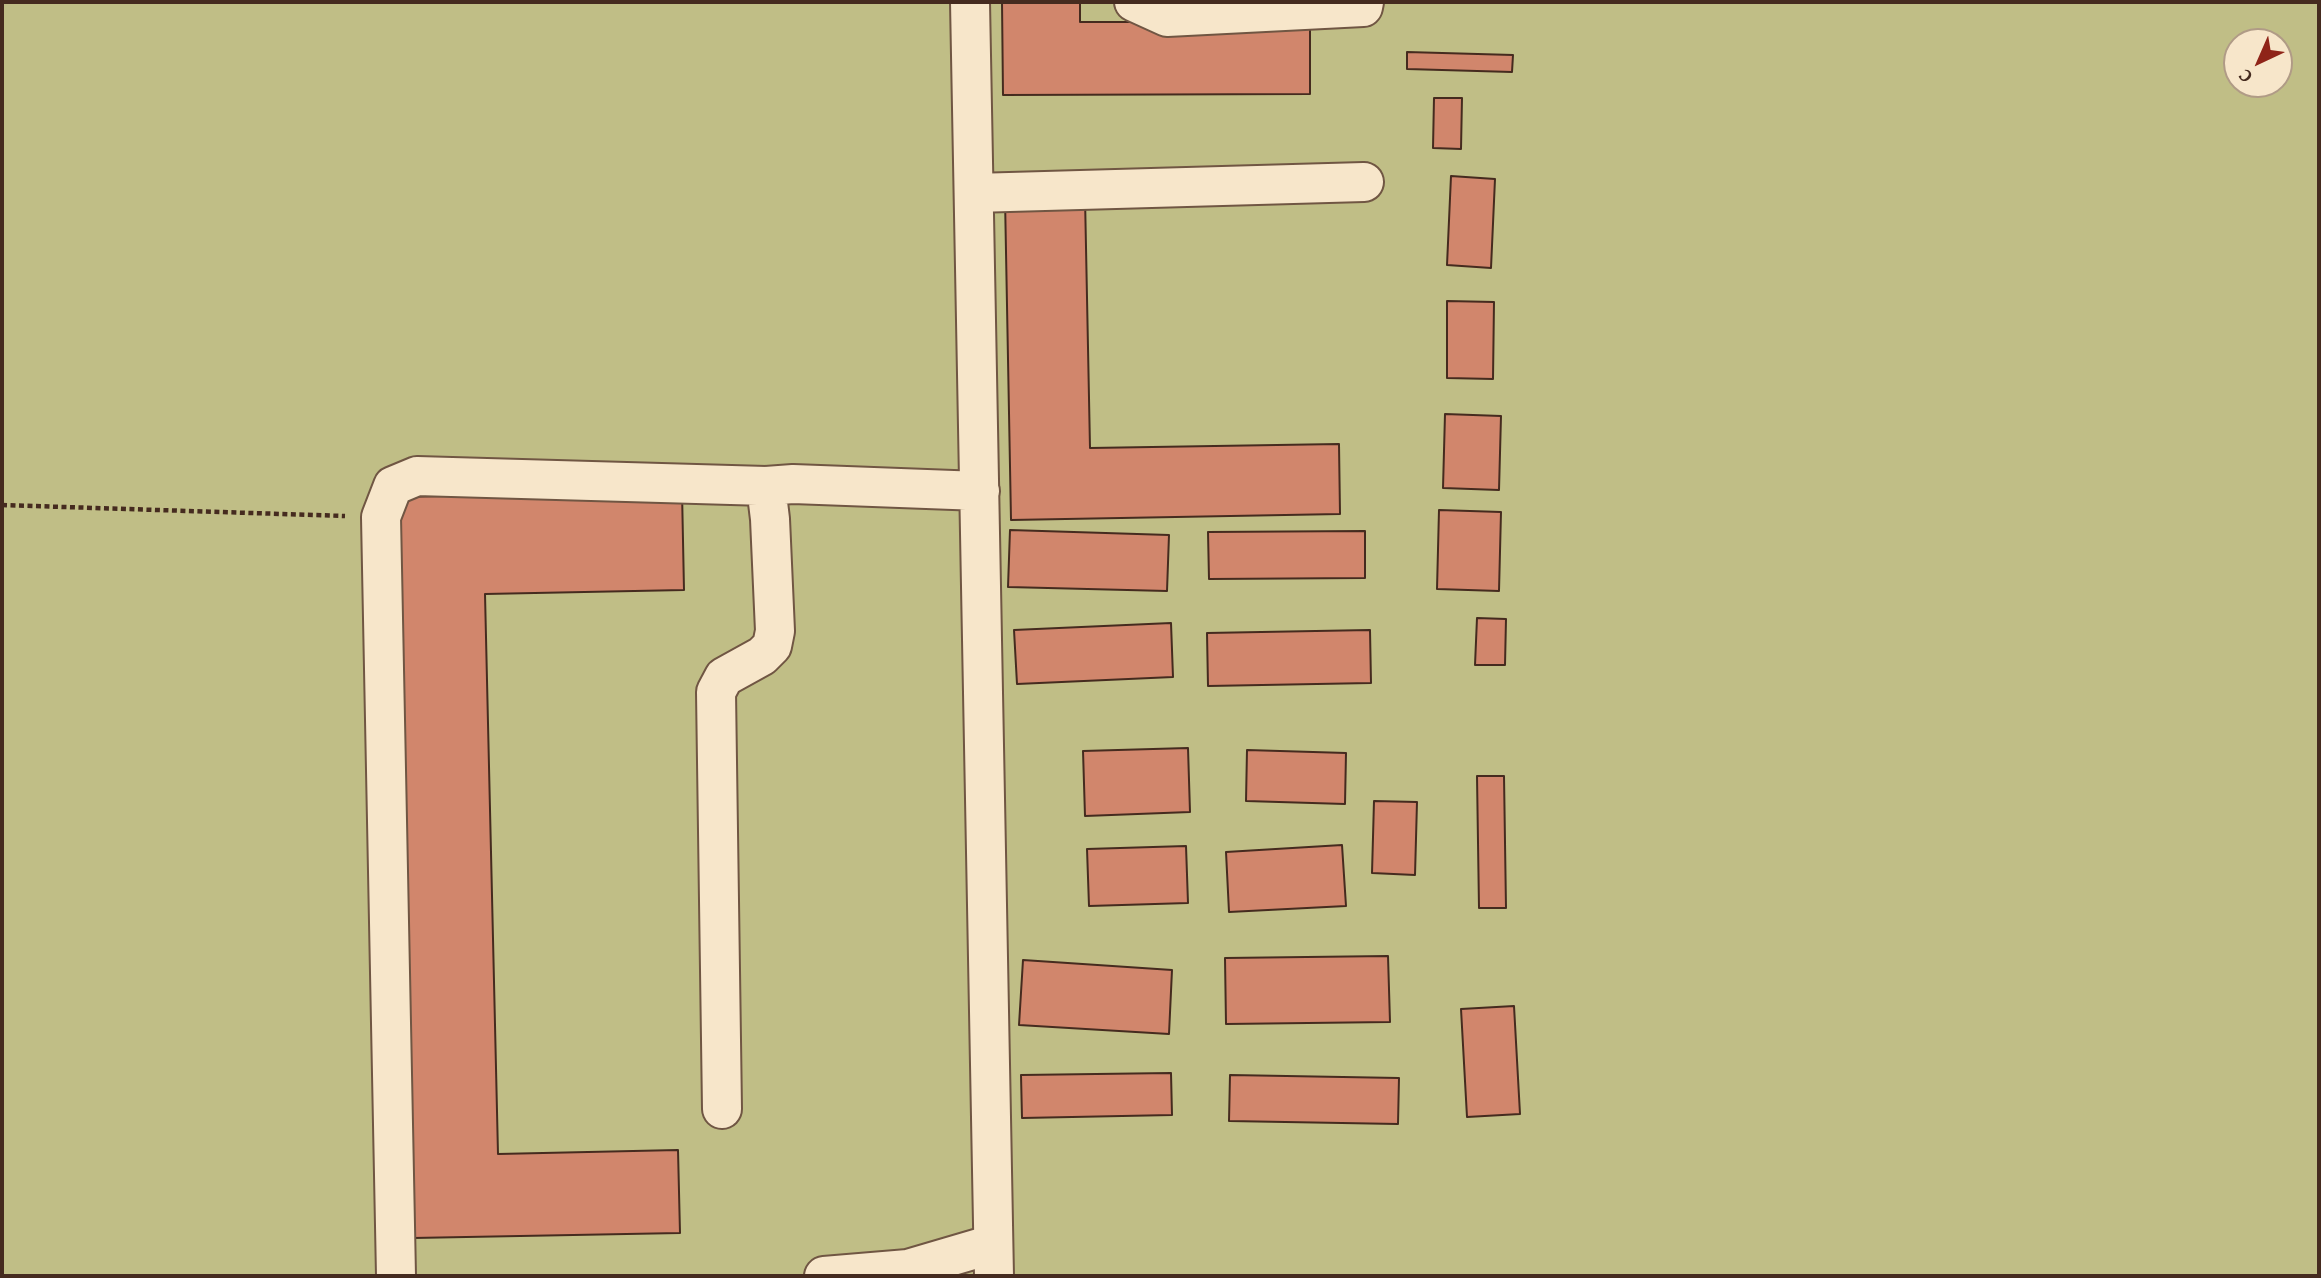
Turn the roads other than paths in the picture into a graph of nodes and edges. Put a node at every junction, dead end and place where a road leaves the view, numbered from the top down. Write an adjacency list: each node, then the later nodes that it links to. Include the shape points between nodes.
1 (970, 2): 5 (street)
2 (1134, 2): 3 (street, via 1167,17 1363,7)
3 (1364, 2)
4 (1364, 182): 5 (street)
5 (974, 193): 7 (street)
6 (766, 486): 7 (street); 8 (street, via 771,519 772,646 724,677 716,692); 10 (street, via 417,476 393,486 381,517)
7 (980, 491): 9 (street)
8 (722, 1109)
9 (994, 1260): 11 (street)
10 (396, 1276)
11 (824, 1276)

